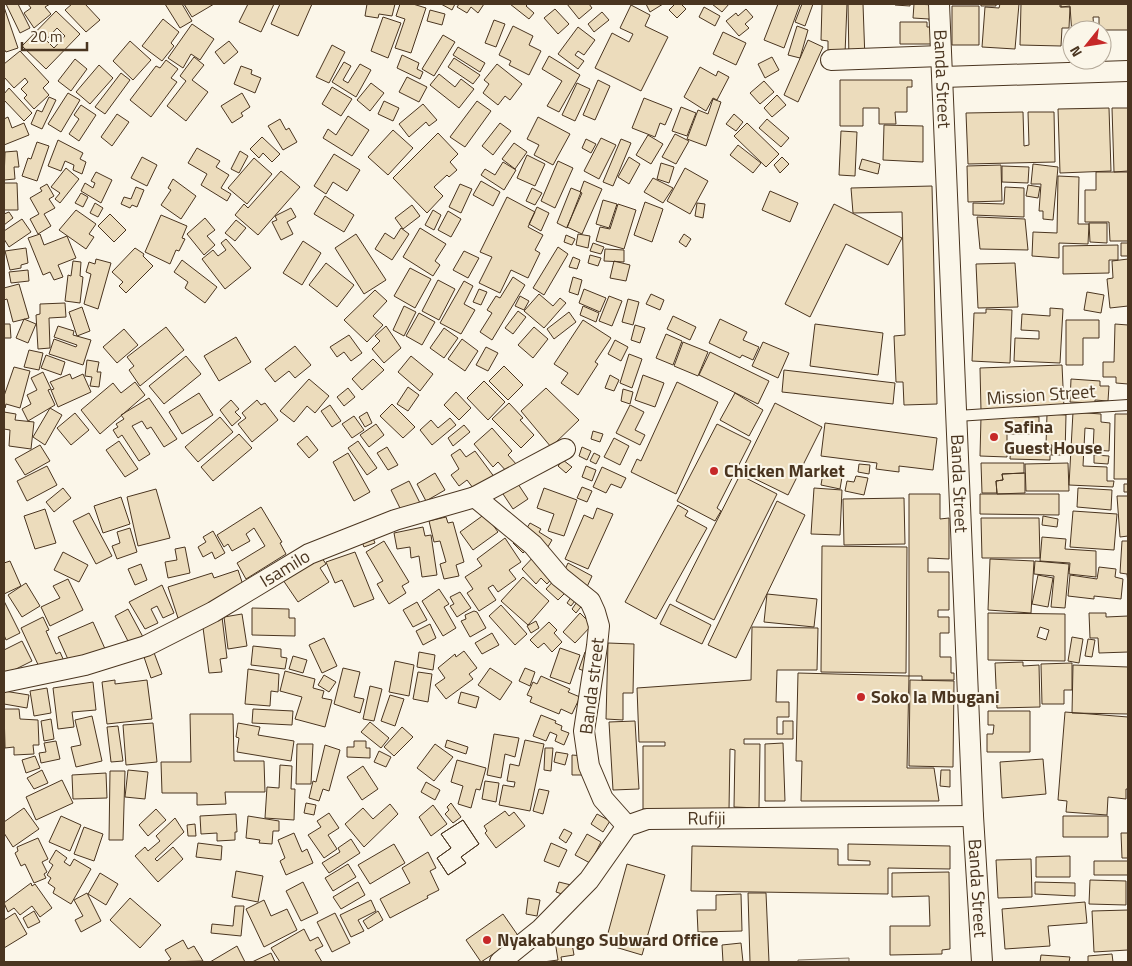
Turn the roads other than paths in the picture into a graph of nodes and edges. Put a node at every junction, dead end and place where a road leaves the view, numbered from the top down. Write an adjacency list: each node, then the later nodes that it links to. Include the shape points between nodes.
1 (938, 4): 2 (street, Banda Street)
2 (941, 56): 3 (street); 5 (street, Banda Street)
3 (831, 60)
4 (1128, 71): 5 (street)
5 (943, 77): 7 (street, Banda Street)
6 (1128, 405): 7 (lane, Mission Street)
7 (957, 416): 11 (street, Banda Street)
8 (565, 449): 9 (street, Isamilo)
9 (475, 497): 10 (street, Isamilo, via 395,520 309,554 213,612 146,646 85,665); 12 (street, Banda street, via 533,545 560,577 590,601 599,626 584,732 590,766 603,799)
10 (4, 682)
11 (973, 816): 12 (street, Rufiji, via 647,819); 14 (street, Banda Street)
12 (627, 826): 13 (street, via 589,880 541,929)
13 (500, 962)
14 (982, 962)

